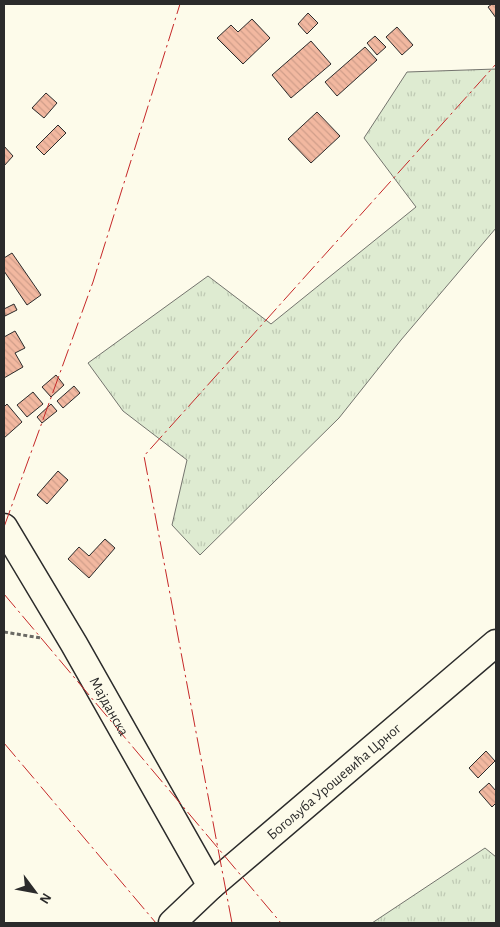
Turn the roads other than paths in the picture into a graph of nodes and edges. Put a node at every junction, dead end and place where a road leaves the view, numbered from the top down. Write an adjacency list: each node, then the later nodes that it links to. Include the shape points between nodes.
1 (4, 527): 3 (street, Мајданска)
2 (496, 643): 3 (street, Богољуба Урошевића Црног)
3 (212, 886): 4 (street, Богољуба Урошевића Црног)
4 (172, 923)

